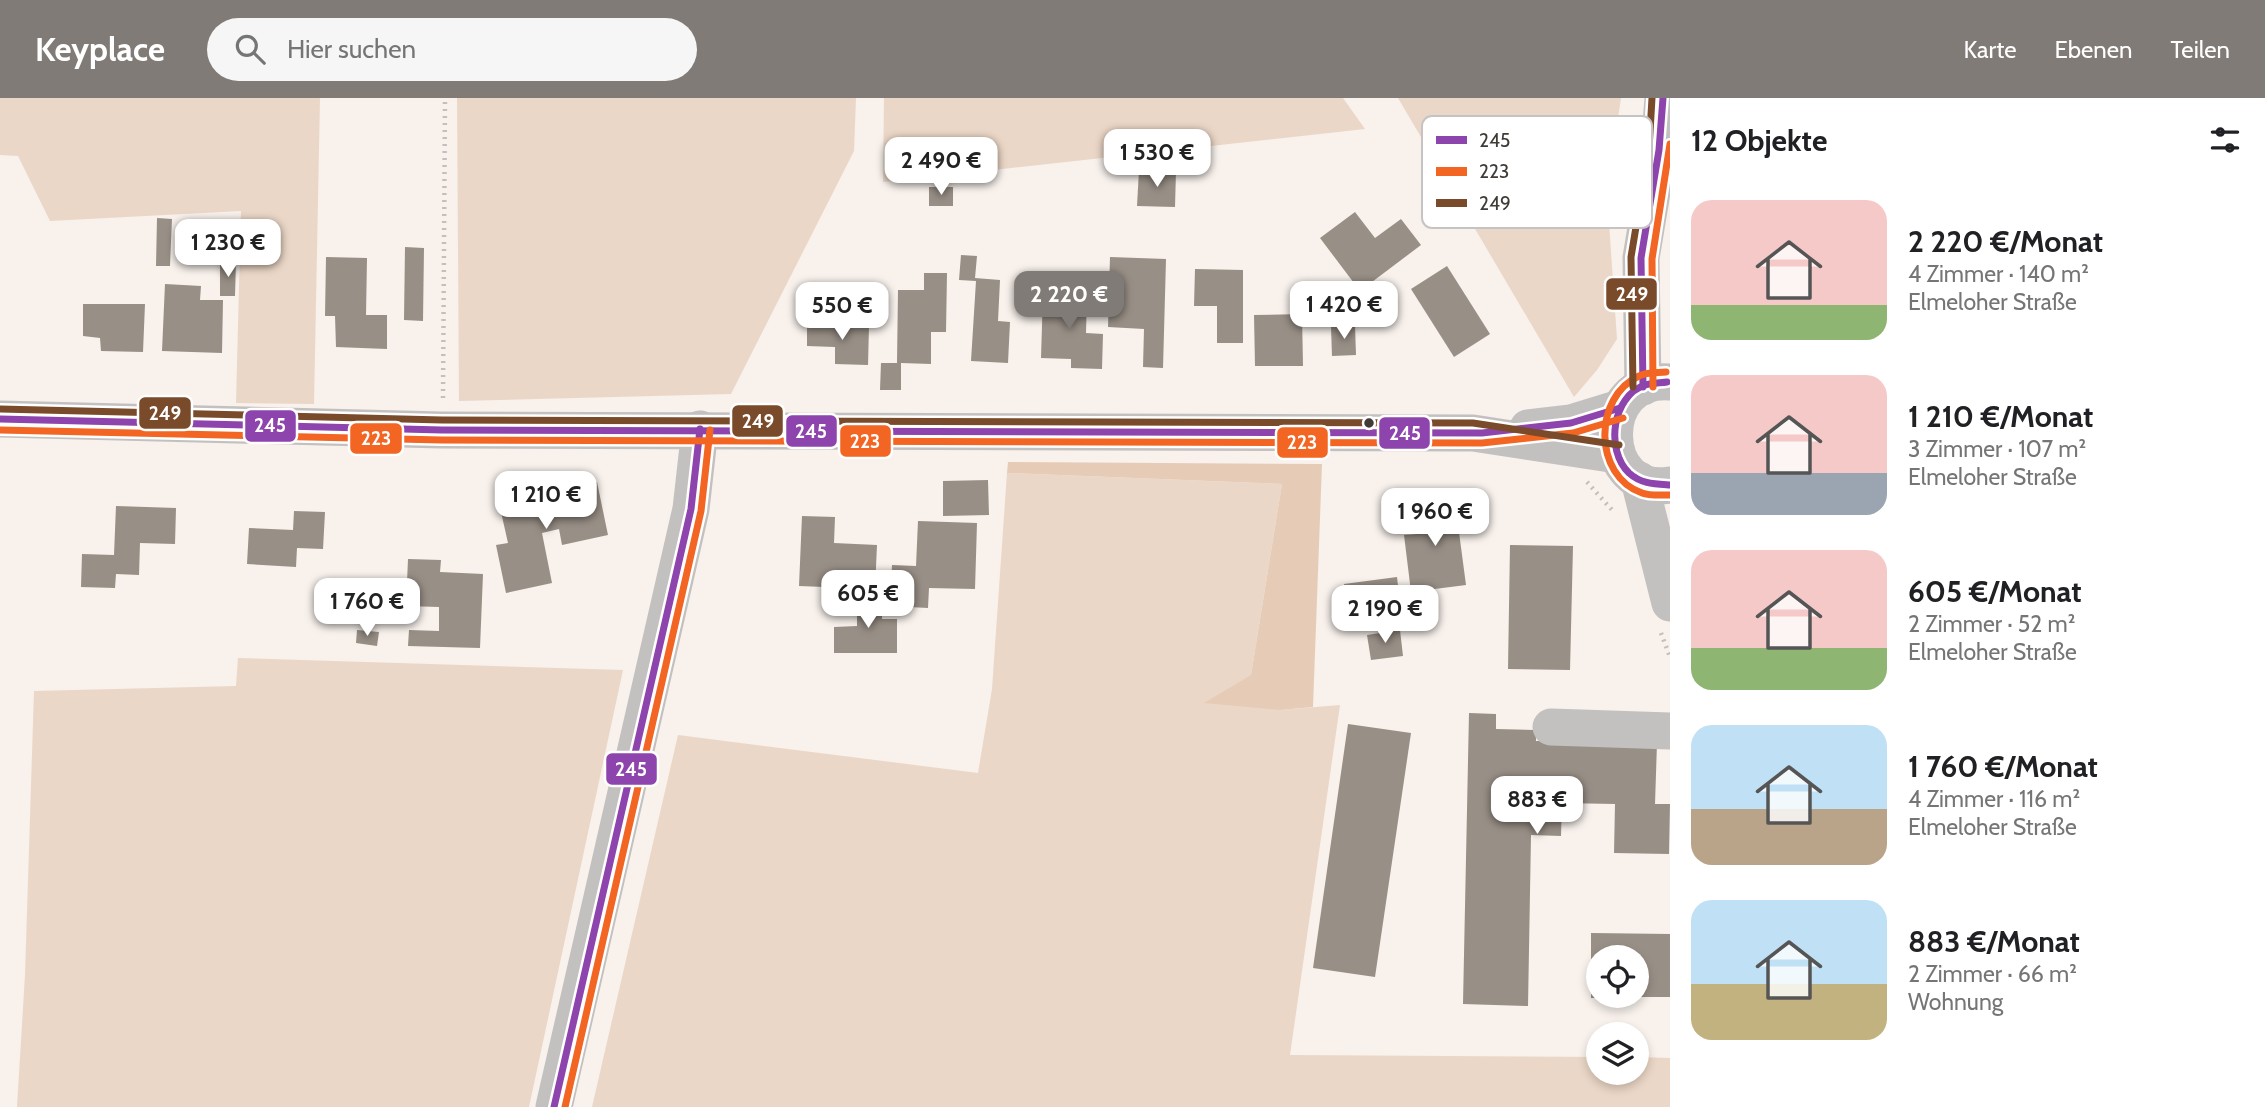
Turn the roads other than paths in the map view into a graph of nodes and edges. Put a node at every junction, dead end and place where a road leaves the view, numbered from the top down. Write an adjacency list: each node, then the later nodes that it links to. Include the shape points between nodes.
1 (1663, 98): 2 (street)
2 (1658, 150): 3 (street); 5 (street)
3 (1652, 186)
4 (1645, 228): 6 (street, via 1640,258)
5 (1670, 346)
6 (1644, 392): 9 (street, via 1571,423); 10 (street, via 1614,425)
7 (0, 419): 8 (street, via 442,430)
8 (700, 429): 9 (street); 14 (street, via 691,509)
9 (1482, 433): 10 (street)
10 (1642, 473): 11 (street)
11 (1670, 603)
12 (1551, 727): 13 (street)
13 (1670, 731)
14 (554, 1107)

